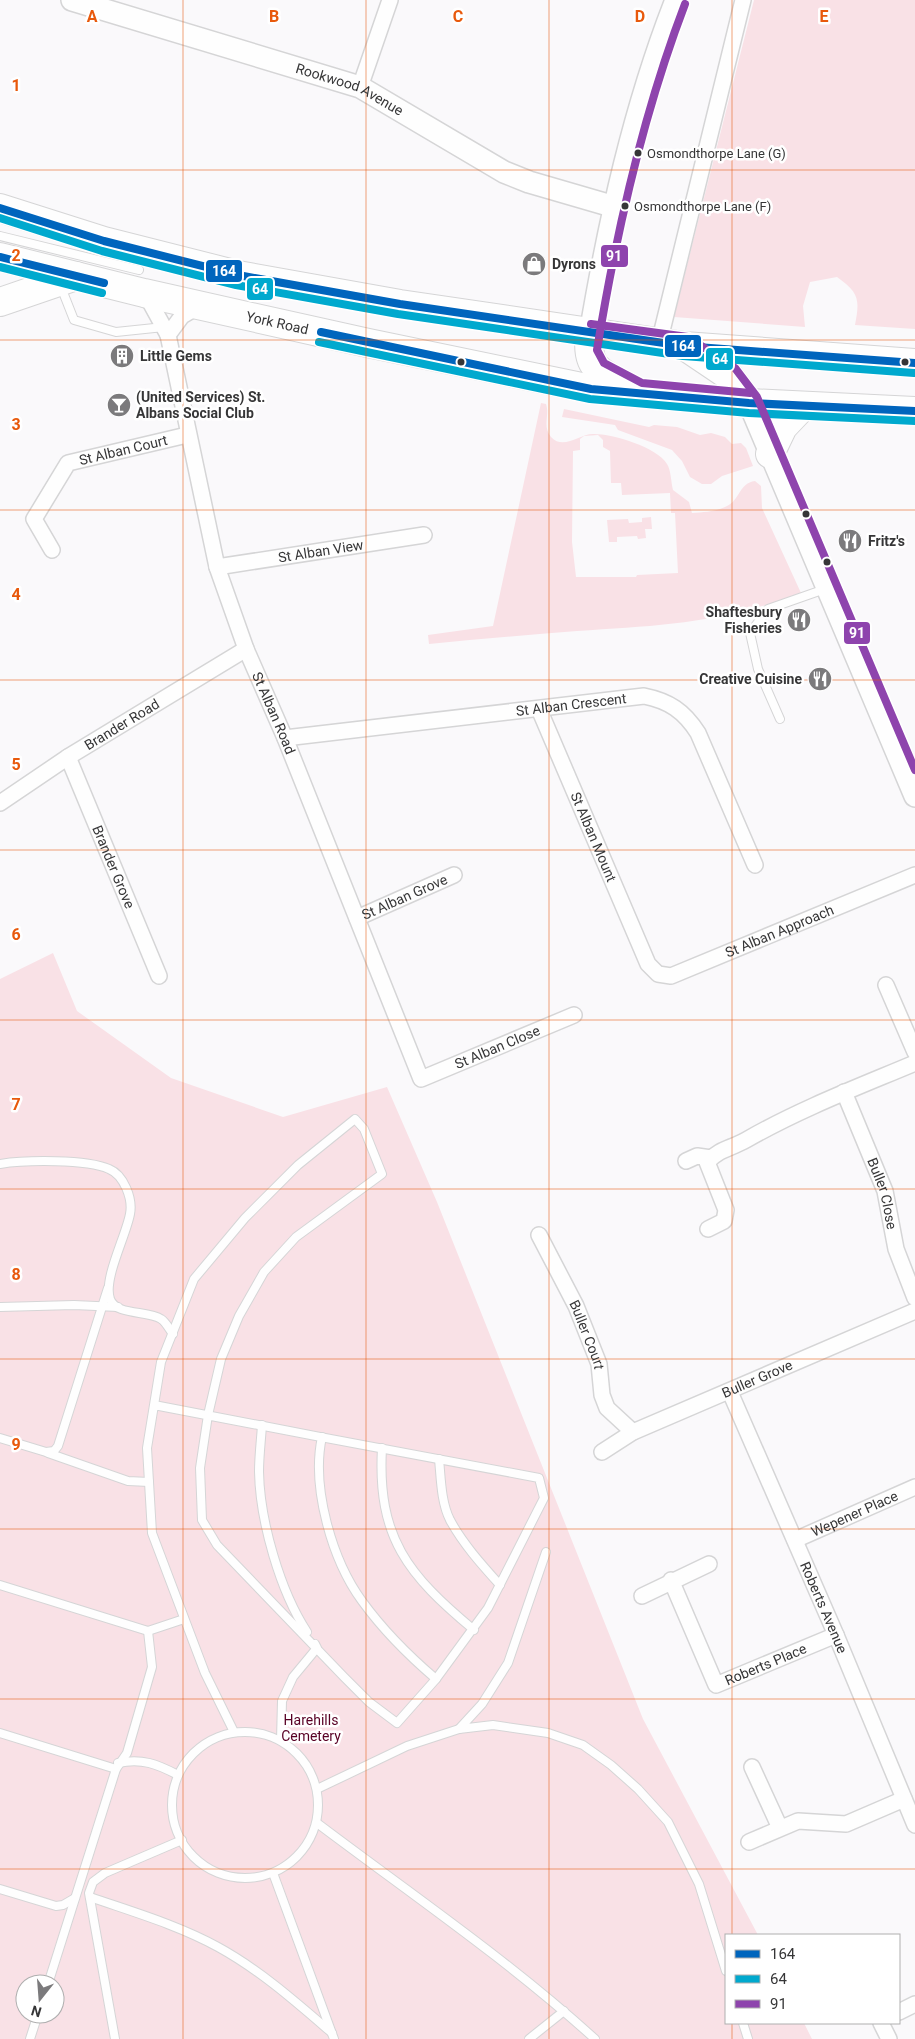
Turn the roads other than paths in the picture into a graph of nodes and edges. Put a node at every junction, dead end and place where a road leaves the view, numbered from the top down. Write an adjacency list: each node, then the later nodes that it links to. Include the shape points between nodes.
1 (72, 0): 5 (street, Rookwood Avenue)
2 (390, 0): 6 (street)
3 (676, 0): 7 (street, via 651,66)
4 (743, 0): 17 (street)
5 (100, 4): 6 (street, Rookwood Avenue)
6 (360, 87): 7 (street, Rookwood Avenue, via 504,172)
7 (615, 207): 16 (street)
8 (0, 208): 16 (highway, via 104,242 238,275)
9 (0, 236): 12 (lane)
10 (0, 257): 11 (highway, York Road)
11 (60, 276): 12 (highway, York Road); 13 (highway); 15 (lane, via 74,320 116,332)
12 (141, 281): 14 (highway, York Road); 15 (street, St Alban Road)
13 (0, 302)
14 (202, 305): 15 (street, via 182,316); 19 (highway, York Road, via 558,383)
15 (167, 330): 23 (street, St Alban Road)
16 (590, 334): 17 (highway); 19 (highway, via 587,352 597,370)
17 (672, 345): 18 (highway); 20 (highway, via 729,376)
18 (915, 364)
19 (639, 393): 20 (highway, York Road)
20 (749, 403): 21 (highway, York Road); 24 (street)
21 (803, 406): 22 (highway, York Road); 24 (highway, via 783,427)
22 (915, 411)
23 (187, 435): 26 (street, St Alban Court, via 68,463 34,519); 27 (street, St Alban Road)
24 (770, 454): 28 (street)
25 (424, 535): 27 (street, St Alban View)
26 (52, 550)
27 (217, 567): 29 (street, St Alban Road)
28 (827, 588): 31 (lane, via 768,609 750,633 758,669); 34 (street)
29 (246, 649): 32 (street, St Alban Road); 33 (street, Brander Road)
30 (539, 709): 32 (street, St Alban Crescent); 36 (street, St Alban Crescent, via 644,696 661,699 676,707 689,718 698,733); 40 (street, St Alban Mount)
31 (780, 719)
32 (285, 738): 39 (street, St Alban Road)
33 (68, 758): 35 (street, Brander Road); 41 (street, Brander Grove)
34 (915, 796)
35 (0, 803)
36 (754, 865)
37 (454, 874): 39 (street, St Alban Grove)
38 (915, 875): 40 (street, St Alban Approach, via 671,976 658,974)
39 (357, 918): 46 (street, St Alban Road)
40 (648, 964)
41 (159, 976)
42 (886, 985): 44 (street)
43 (574, 1015): 46 (street, St Alban Close)
44 (915, 1052)
45 (915, 1063): 47 (street)
46 (421, 1079)
47 (844, 1092): 48 (street, via 718,1151); 54 (street, Buller Close, via 886,1191 896,1249)
48 (711, 1158): 49 (street, via 697,1156); 51 (street, via 707,1162 726,1210 724,1221)
49 (686, 1161)
50 (0, 1164): 53 (lane, via 92,1163 111,1169 130,1197 131,1213)
51 (708, 1229)
52 (539, 1235): 64 (street, Buller Court, via 576,1306 599,1364 602,1395 607,1408)
53 (110, 1279): 55 (lane); 57 (lane, via 111,1302)
54 (915, 1298)
55 (102, 1306): 56 (lane); 57 (lane); 68 (lane, via 58,1446 54,1451)
56 (0, 1307)
57 (118, 1308): 59 (lane, via 162,1319)
58 (915, 1311): 60 (street, Buller Grove)
59 (172, 1334): 61 (lane, via 161,1362); 62 (lane, via 194,1279 245,1218 298,1165 355,1119 364,1129 382,1174 296,1237 264,1272 239,1316 221,1359)
60 (730, 1392): 64 (street, Buller Grove); 73 (street, Roberts Avenue)
61 (154, 1405): 62 (lane); 71 (lane, via 147,1448)
62 (208, 1415): 63 (lane); 84 (lane, via 200,1468 202,1520 217,1545)
63 (262, 1426): 65 (lane); 84 (lane, via 260,1472 264,1522 294,1610)
64 (633, 1432): 69 (street, Buller Grove)
65 (322, 1437): 67 (lane); 85 (lane, via 319,1476 324,1510 338,1557 362,1600 396,1641)
66 (0, 1438): 68 (lane)
67 (382, 1448): 70 (lane); 82 (lane, via 382,1501 403,1556 434,1596)
68 (46, 1452): 71 (lane, via 128,1481)
69 (602, 1452)
70 (439, 1459): 78 (lane, via 441,1488 450,1519 466,1545); 78 (lane, via 539,1478 544,1498)
71 (149, 1482): 80 (lane, via 152,1533)
72 (915, 1487): 73 (street, Wepener Place)
73 (794, 1540): 83 (street, Roberts Avenue)
74 (546, 1552): 86 (lane, via 508,1663 482,1704)
75 (709, 1564): 76 (street)
76 (672, 1580): 79 (street); 83 (street, Roberts Place, via 716,1685)
77 (0, 1585): 81 (lane)
78 (500, 1585): 82 (lane)
79 (642, 1596)
80 (184, 1619): 81 (lane); 87 (lane, via 204,1673)
81 (148, 1630): 90 (lane, via 152,1667 127,1753)
82 (474, 1630): 85 (lane)
83 (836, 1635): 94 (street, Roberts Avenue)
84 (318, 1648): 85 (lane, via 369,1702 397,1723); 89 (lane, via 293,1678 282,1701)
85 (436, 1679)
86 (459, 1729): 93 (lane, via 407,1746); 106 (lane, via 493,1725 548,1733 583,1745 611,1764 668,1822 699,1884)
87 (234, 1732): 89 (lane, via 260,1732); 92 (lane, via 198,1748)
88 (0, 1733): 90 (lane)
89 (281, 1740): 93 (lane, via 301,1756 314,1778)
90 (117, 1766): 92 (lane, via 135,1760 151,1762); 101 (lane)
91 (752, 1767): 97 (street)
92 (178, 1775): 98 (lane, via 172,1810)
93 (316, 1789): 95 (lane, via 320,1802)
94 (904, 1799): 96 (street, Roberts Avenue); 97 (street, via 846,1824 798,1821)
95 (317, 1823): 100 (lane, via 307,1846 281,1870); 109 (lane, via 475,1939)
96 (915, 1825)
97 (780, 1828): 99 (street)
98 (182, 1840): 100 (lane, via 195,1859 217,1873 240,1878); 102 (lane, via 105,1873 93,1882)
99 (749, 1842)
100 (273, 1873): 114 (lane)
101 (79, 1883): 102 (lane); 105 (lane)
102 (91, 1888): 104 (lane)
103 (0, 1890): 105 (lane, via 56,1906)
104 (90, 1896): 114 (lane, via 177,1927 219,1948 269,1980); 116 (lane)
105 (75, 1898): 107 (lane)
106 (725, 1968)
107 (51, 1974)
108 (915, 2004): 110 (street)
109 (564, 2011): 117 (lane); 118 (lane)
110 (900, 2012)
111 (35, 2024): 115 (lane)
112 (742, 2024): 119 (lane)
113 (882, 2024): 120 (street)
114 (333, 2036)
115 (30, 2039)
116 (115, 2039)
117 (529, 2039)
118 (596, 2039)
119 (748, 2039)
120 (889, 2039)

